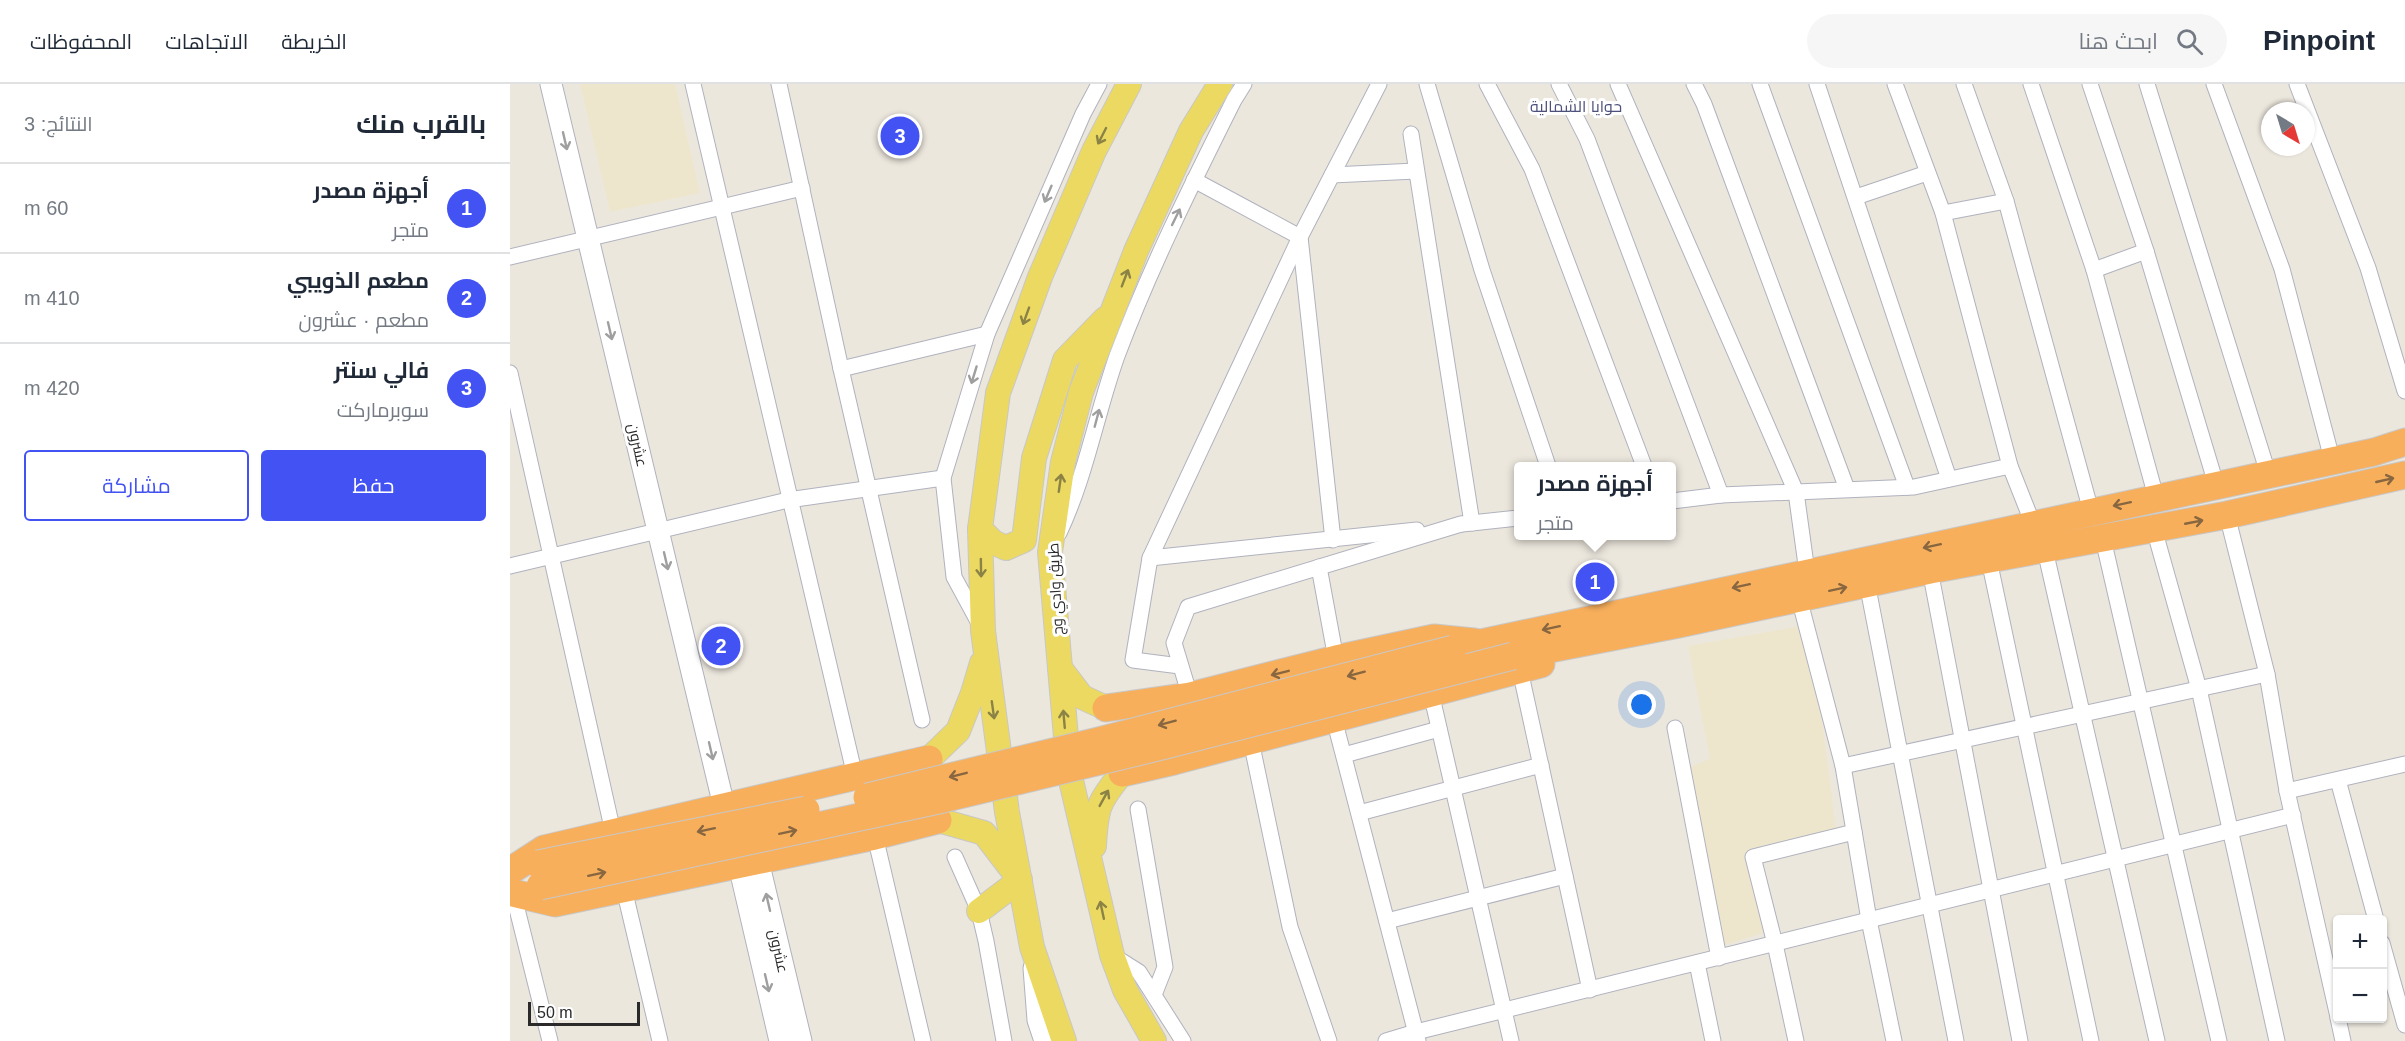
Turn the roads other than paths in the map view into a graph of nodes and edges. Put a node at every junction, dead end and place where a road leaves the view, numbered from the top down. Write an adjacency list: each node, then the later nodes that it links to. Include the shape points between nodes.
1 (551, 84): 34 (street, عشرون, one-way to 34)
2 (693, 84): 31 (street)
3 (779, 84): 28 (street)
4 (1099, 84): 39 (street, one-way to 39)
5 (1129, 84): 68 (main road, one-way to 68, via 1094,151 1040,277 998,393)
6 (1220, 84): 38 (main road, طريق وادي وج, one-way to 6, via 1191,131)
7 (1244, 84): 27 (street)
8 (1378, 84): 26 (street)
9 (1427, 84): 47 (street, via 1482,270)
10 (1487, 84): 48 (street, via 1532,168)
11 (1559, 84): 59 (street, via 1587,139)
12 (1618, 84): 58 (street)
13 (1694, 84): 57 (street)
14 (1760, 84): 56 (street)
15 (1817, 84): 29 (street)
16 (1895, 84): 25 (street)
17 (1964, 84): 30 (street)
18 (2031, 84): 37 (street)
19 (2091, 84): 35 (street)
20 (2147, 84): 50 (street)
21 (2214, 84): 46 (street, via 2282,269)
22 (2296, 84): 42 (street, via 2368,268)
23 (1411, 134): 24 (street)
24 (1416, 171): 26 (street); 66 (street)
25 (1927, 173): 29 (street); 32 (street)
26 (1332, 175): 33 (street)
27 (1194, 180): 33 (street); 74 (street, one-way to 27, via 1083,474 1117,357 1153,265)
28 (802, 188): 31 (street); 40 (street)
29 (1856, 197): 53 (street)
30 (2006, 201): 32 (street); 63 (street)
31 (721, 207): 34 (street); 61 (street)
32 (1943, 213): 49 (street)
33 (1300, 237): 72 (street); 76 (street)
34 (588, 239): 36 (street); 70 (street, عشرون, one-way to 70)
35 (2146, 251): 37 (street); 54 (street)
36 (510, 257)
37 (2094, 270): 60 (street)
38 (1112, 313): 68 (main road, via 1065,360 1034,458 1024,540 1006,548); 74 (main road, طريق وادي وج, one-way to 38, via 1063,462 1081,392)
39 (987, 334): 40 (street); 52 (street, one-way to 52)
40 (841, 369): 55 (street)
41 (510, 373): 75 (street)
42 (2405, 391)
43 (2405, 434): 45 (highway)
44 (2405, 442): 45 (highway)
45 (2374, 452): 46 (highway)
46 (2332, 459): 50 (highway)
47 (1547, 462)
48 (1642, 462)
49 (2010, 466): 53 (street); 67 (street)
50 (2268, 473): 54 (highway)
51 (2405, 475): 64 (highway, one-way to 51)
52 (942, 478): 55 (street); 84 (street, via 954,577)
53 (1949, 479): 56 (street)
54 (2216, 484): 60 (highway)
55 (869, 487): 61 (street); 98 (street)
56 (1907, 487): 57 (street)
57 (1847, 489): 58 (street)
58 (1796, 492): 59 (street); 81 (street)
59 (1722, 495): 62 (street)
60 (2156, 497): 63 (highway, one-way to 63)
61 (788, 500): 70 (street); 111 (street)
62 (1676, 500)
63 (2091, 511): 67 (highway)
64 (2227, 516): 69 (highway, one-way to 64); 90 (street)
65 (1514, 518): 66 (street)
66 (1466, 524): 72 (street); 79 (street)
67 (2033, 524): 81 (highway, one-way to 81)
68 (980, 529): 84 (main road, one-way to 84)
69 (2154, 529): 71 (highway); 91 (street)
70 (658, 531): 75 (street); 115 (street, عشرون, one-way to 115)
71 (2103, 539): 73 (highway); 94 (street)
72 (1333, 540): 76 (street)
73 (2045, 550): 77 (highway); 96 (street)
74 (1050, 552): 89 (main road, طريق وادي وج)
75 (551, 556): 78 (street); 121 (street)
76 (1150, 558): 88 (street, via 1133,660)
77 (1989, 560): 80 (highway); 99 (street)
78 (510, 566)
79 (1319, 567): 86 (street); 88 (street, via 1188,607 1174,643)
80 (1930, 570): 82 (highway); 103 (street)
81 (1807, 572): 85 (highway, one-way to 85)
82 (1867, 583): 83 (highway, one-way to 82); 104 (street)
83 (1798, 598): 87 (highway); 109 (street)
84 (984, 641): 106 (main road, via 973,693 958,731); 132 (main road, one-way to 132)
85 (1481, 643): 86 (highway, via 1434,638); 130 (highway, one-way to 130, bridge, via 1098,741)
86 (1336, 658): 93 (highway, one-way to 93)
87 (1516, 663): 92 (highway); 108 (street); 130 (highway, one-way to 87, bridge, via 943,799)
88 (1180, 666): 93 (street)
89 (1060, 668): 95 (main road, via 1082,697); 128 (main road, طريق وادي وج, one-way to 89, via 1069,771)
90 (2267, 674): 91 (street); 114 (street)
91 (2199, 689): 94 (street); 120 (street)
92 (1431, 693): 97 (highway); 101 (street)
93 (1190, 696): 95 (highway)
94 (2142, 701): 96 (street); 124 (street)
95 (1106, 708)
96 (2083, 714): 99 (street); 126 (street)
97 (1334, 718): 102 (highway); 105 (street)
98 (922, 720)
99 (2026, 727): 103 (street); 129 (street)
100 (1675, 728): 145 (street)
101 (1439, 729): 105 (street); 113 (street)
102 (1251, 741): 110 (highway); 166 (street, via 1290,927)
103 (1964, 741): 104 (street); 135 (street)
104 (1902, 754): 109 (street); 137 (street)
105 (1344, 755): 117 (street)
106 (929, 759): 111 (highway)
107 (2405, 764): 112 (street)
108 (1541, 765): 113 (street); 131 (street)
109 (1843, 766): 122 (street)
110 (1122, 773): 128 (main road, one-way to 110, via 1095,819 1101,798)
111 (855, 776): 115 (highway)
112 (2338, 780): 114 (street); 139 (street)
113 (1452, 787): 117 (street); 136 (street)
114 (2287, 791): 118 (street)
115 (724, 806): 121 (highway)
116 (1138, 809): 151 (street, via 1165,967)
117 (1359, 813): 141 (street)
118 (2293, 815): 120 (street); 150 (street)
119 (938, 820): 123 (highway); 132 (main road, via 984,833)
120 (2230, 831): 124 (street); 177 (street)
121 (614, 832): 133 (highway, via 544,849)
122 (1854, 832): 140 (street); 142 (street, via 1753,857)
123 (875, 836): 127 (highway); 160 (street)
124 (2174, 844): 126 (street); 176 (street)
125 (955, 858): 138 (street)
126 (2115, 859): 129 (street); 175 (street)
127 (748, 863): 134 (highway); 158 (street, عشرون, one-way to 158); 159 (street, عشرون, one-way to 127)
128 (1093, 869): 144 (main road, طريق وادي وج, one-way to 128)
129 (2056, 874): 135 (street); 174 (street)
130 (539, 875): 133 (highway)
131 (1565, 876): 136 (street); 149 (street)
132 (1020, 880): 138 (main road); 143 (main road)
133 (511, 883): 134 (highway, via 555,903); 156 (street)
134 (624, 889): 157 (street)
135 (1992, 890): 137 (street); 173 (street)
136 (1478, 898): 141 (street); 152 (street)
137 (1930, 905): 140 (street); 172 (street)
138 (979, 911): 161 (street)
139 (2375, 915)
140 (1869, 920): 142 (street); 171 (street)
141 (1387, 921): 155 (street)
142 (1775, 944): 145 (street); 170 (street)
143 (1032, 946): 162 (street, via 1038,1020); 163 (main road)
144 (1112, 955): 151 (street, via 1139,972); 164 (main road, طريق وادي وج, via 1125,990)
145 (1719, 958): 147 (street)
146 (2387, 962): 148 (street)
147 (1697, 963): 149 (street); 169 (street)
148 (2394, 989): 154 (street)
149 (1590, 990): 152 (street)
150 (2333, 994)
151 (1154, 995): 165 (street)
152 (1503, 1011): 155 (street); 168 (street)
153 (2339, 1023): 178 (street)
154 (2405, 1025)
155 (1417, 1036): 167 (street)
156 (550, 1041)
157 (660, 1041)
158 (780, 1041)
159 (801, 1041)
160 (923, 1041)
161 (1004, 1041)
162 (1045, 1041)
163 (1064, 1041)
164 (1154, 1041)
165 (1183, 1041)
166 (1329, 1041)
167 (1386, 1041)
168 (1511, 1041)
169 (1713, 1041)
170 (1796, 1041)
171 (1894, 1041)
172 (1954, 1041)
173 (2020, 1041)
174 (2091, 1041)
175 (2157, 1041)
176 (2218, 1041)
177 (2277, 1041)
178 (2343, 1041)

